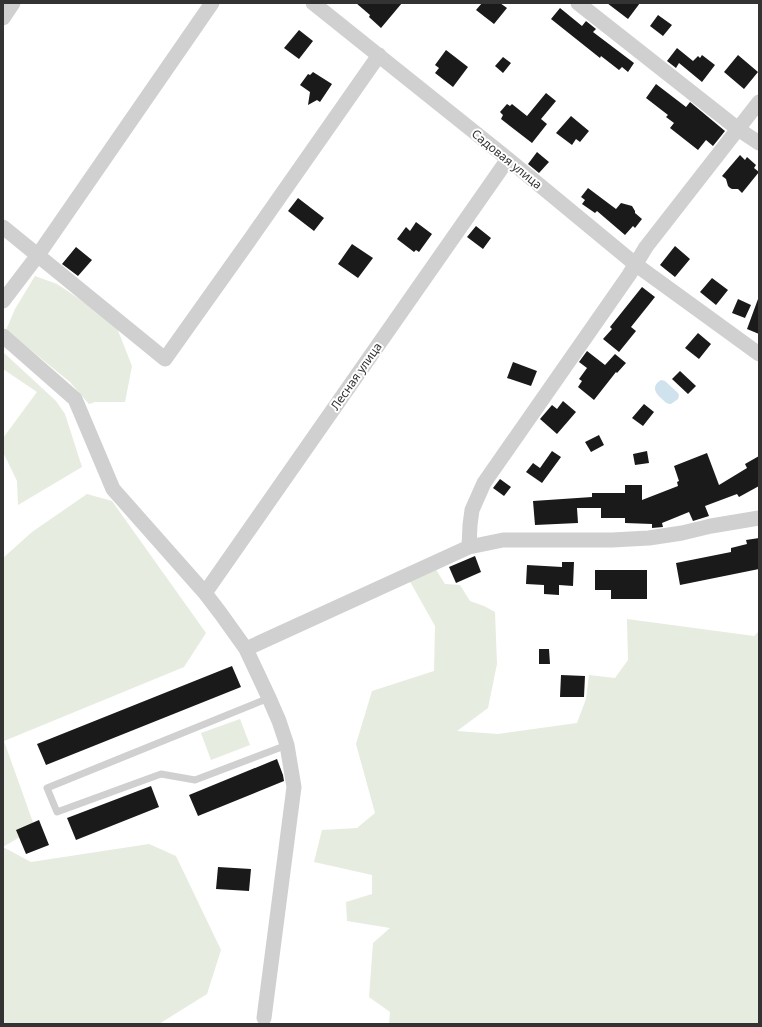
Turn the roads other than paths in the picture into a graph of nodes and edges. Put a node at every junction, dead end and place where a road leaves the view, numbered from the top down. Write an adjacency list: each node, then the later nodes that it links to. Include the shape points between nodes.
1 (13, 3): 5 (street)
2 (212, 3): 12 (street)
3 (314, 3): 6 (street, Садовая улица)
4 (578, 3): 8 (street)
5 (3, 18)
6 (379, 55): 10 (street, Садовая улица); 12 (street, via 166,359)
7 (759, 102): 8 (street)
8 (738, 129): 9 (street); 13 (street)
9 (759, 143)
10 (508, 159): 13 (street, Садовая улица); 19 (street, Лесная улица)
11 (3, 227): 12 (street)
12 (38, 255): 14 (street)
13 (635, 264): 16 (street, Садовая улица); 18 (street, via 484,484 472,510)
14 (3, 301)
15 (3, 336): 19 (street, via 75,399 113,488)
16 (759, 354)
17 (759, 518): 18 (street, via 649,538 503,540)
18 (469, 547): 20 (street)
19 (205, 593): 20 (street)
20 (246, 649): 21 (street)
21 (269, 698): 22 (street); 22 (lane, via 47,788 57,812 161,774 195,780)
22 (287, 745): 23 (street, via 294,787)
23 (265, 1021)

